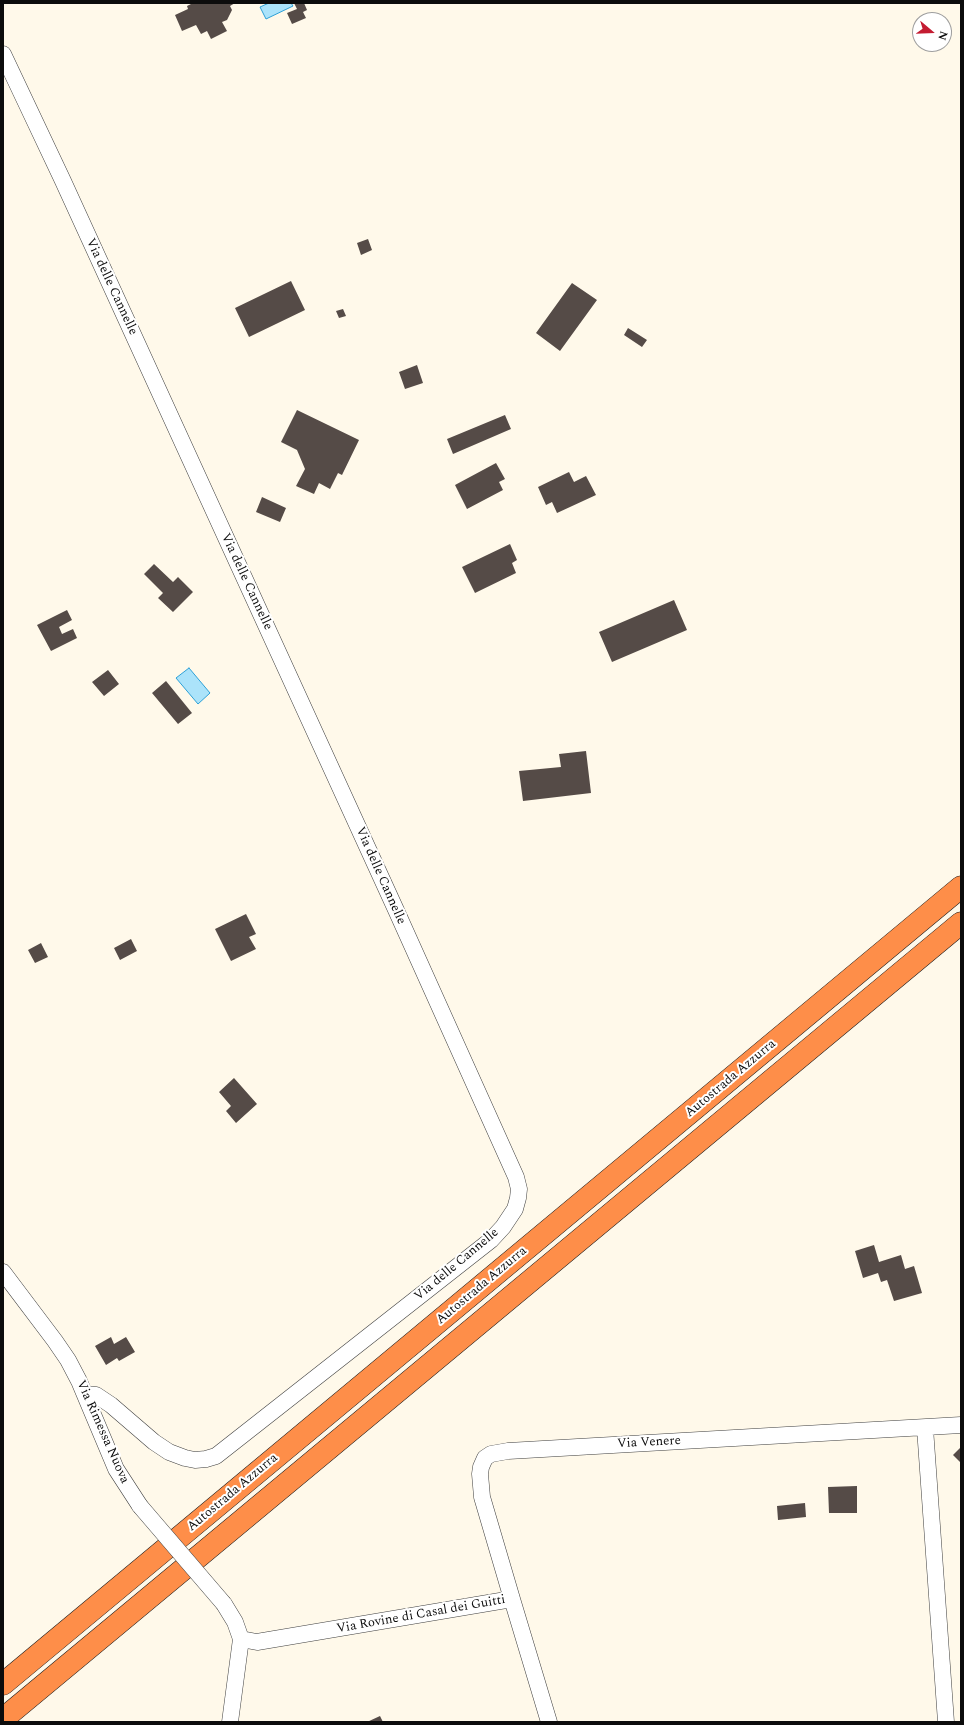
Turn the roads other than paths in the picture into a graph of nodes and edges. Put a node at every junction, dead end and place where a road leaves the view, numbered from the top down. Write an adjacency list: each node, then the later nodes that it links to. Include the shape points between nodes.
1 (3, 54): 5 (street, Via delle Cannelle, via 396,910 519,1188 514,1209 491,1240 216,1456 195,1460 169,1452 106,1401 96,1395)
2 (961, 887): 10 (highway, Autostrada Azzurra)
3 (961, 923): 11 (highway, Autostrada Azzurra)
4 (3, 1272): 5 (street, Via Rimessa Nuova, via 62,1350)
5 (85, 1394): 9 (street, Via Rimessa Nuova, bridge, via 116,1469 140,1506 224,1604 235,1622)
6 (961, 1425): 7 (street, Via Venere)
7 (925, 1428): 8 (street, Via Venere, via 508,1450 491,1454 483,1461 480,1470 482,1497); 14 (street)
8 (512, 1599): 9 (street, Via Rovine di Casal dei Guitti, via 258,1642); 13 (street, Via Rovine di Casal dei Guitti)
9 (241, 1639): 12 (street)
10 (3, 1684)
11 (3, 1719)
12 (230, 1722)
13 (549, 1722)
14 (946, 1722)

